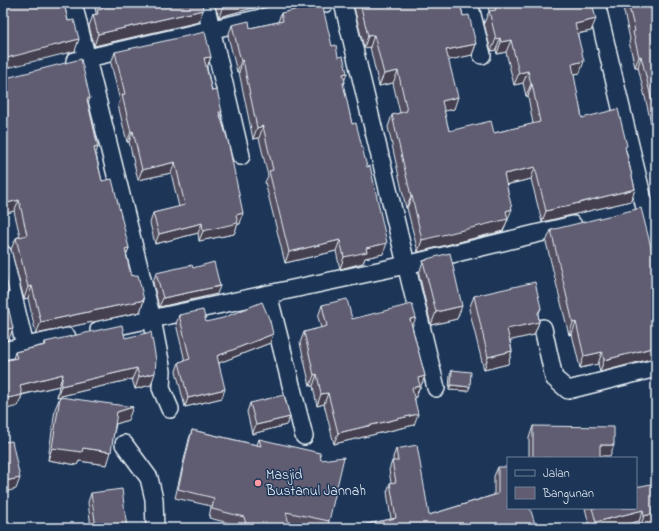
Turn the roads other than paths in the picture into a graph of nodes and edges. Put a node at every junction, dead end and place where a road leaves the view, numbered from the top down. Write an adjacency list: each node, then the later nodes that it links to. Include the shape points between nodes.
1 (73, 3): 9 (street)
2 (205, 3): 7 (street)
3 (326, 3): 7 (street)
4 (343, 3): 15 (street)
5 (469, 3): 8 (street)
6 (596, 3): 13 (street, via 637,210)
7 (211, 29): 9 (street); 11 (street)
8 (482, 55)
9 (86, 58): 10 (street); 17 (street)
10 (63, 64)
11 (241, 156)
12 (591, 221): 15 (street)
13 (656, 247)
14 (3, 254): 19 (street)
15 (406, 265): 16 (street); 22 (street)
16 (268, 294): 17 (street); 24 (street)
17 (152, 319): 19 (street); 23 (street, via 162,371 161,388)
18 (543, 328): 21 (street, via 554,378 568,390)
19 (25, 346): 20 (street)
20 (3, 351)
21 (656, 368)
22 (436, 388)
23 (170, 409)
24 (304, 436)
25 (124, 444): 26 (street, via 149,478 154,499)
26 (155, 528)

